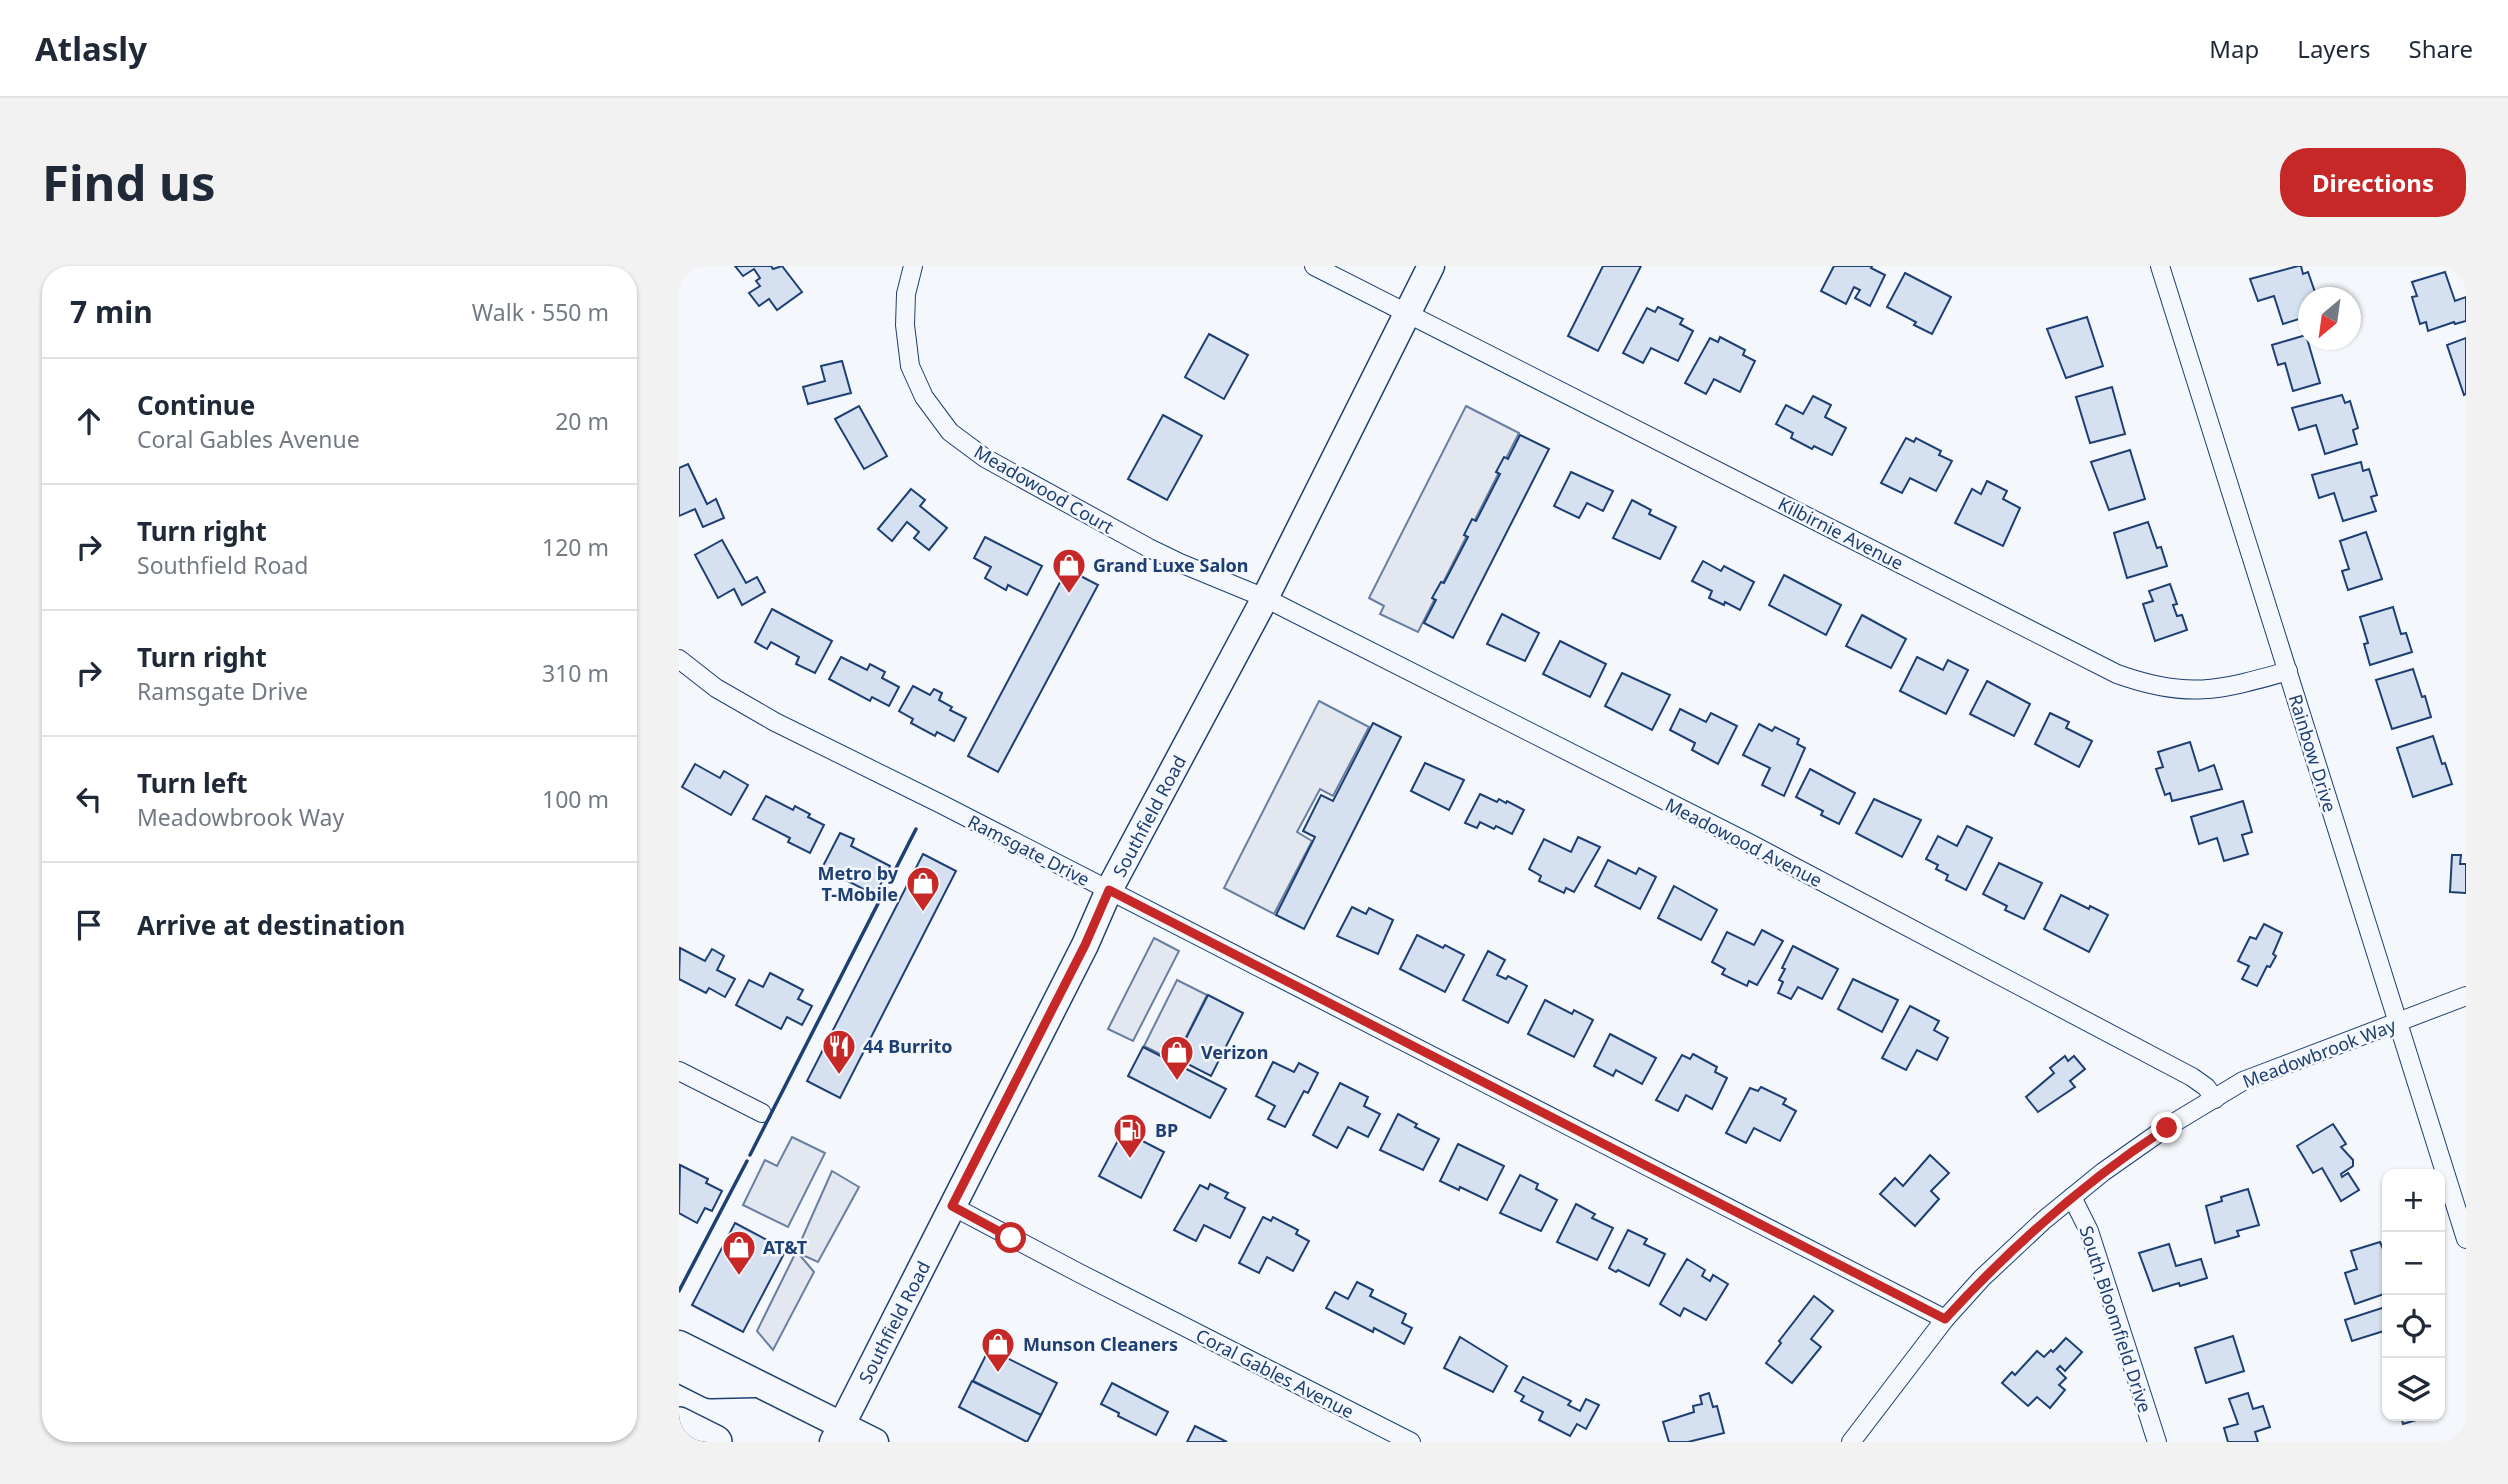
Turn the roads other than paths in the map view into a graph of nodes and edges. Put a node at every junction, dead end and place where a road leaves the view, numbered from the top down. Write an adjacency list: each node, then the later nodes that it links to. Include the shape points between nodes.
1 (913, 266): 6 (street, Meadowood Court, via 905,325 910,366 924,397 950,432 985,458 1149,548)
2 (1314, 266): 5 (street)
3 (1431, 266): 5 (main road, Southfield Road)
4 (2160, 266): 8 (street, Rainbow Drive)
5 (1407, 314): 6 (main road, Southfield Road); 8 (street, Kilbirnie Avenue, via 2116,674 2192,691)
6 (1265, 598): 9 (main road, Southfield Road); 13 (street, Meadowood Avenue, via 2101,1027 2192,1077)
7 (679, 659): 9 (street, Ramsgate Drive, via 716,688 775,722)
8 (2288, 671): 11 (street, Rainbow Drive)
9 (1109, 890): 16 (main road, Southfield Road); 18 (street, Ramsgate Drive)
10 (2466, 996): 11 (street, Meadowbrook Way)
11 (2398, 1022): 13 (street, Meadowbrook Way, via 2243,1081); 17 (street, Rainbow Drive)
12 (679, 1071): 14 (street)
13 (2215, 1099): 15 (street, Meadowbrook Way, via 2133,1150)
14 (762, 1113)
15 (2072, 1197): 18 (street, Meadowbrook Way, via 2009,1252); 28 (street, South Bloomfield Drive, via 2089,1230)
16 (952, 1206): 23 (main road, Southfield Road); 26 (street, Coral Gables Avenue)
17 (2466, 1239)
18 (1945, 1319): 27 (street, Meadowbrook Way)
19 (679, 1344): 21 (main road)
20 (679, 1369): 21 (main road, via 711,1385)
21 (759, 1384): 23 (main road)
22 (679, 1424): 24 (highway)
23 (837, 1434): 25 (main road)
24 (715, 1442)
25 (875, 1442)
26 (1411, 1442)
27 (1851, 1442)
28 (2157, 1442)

